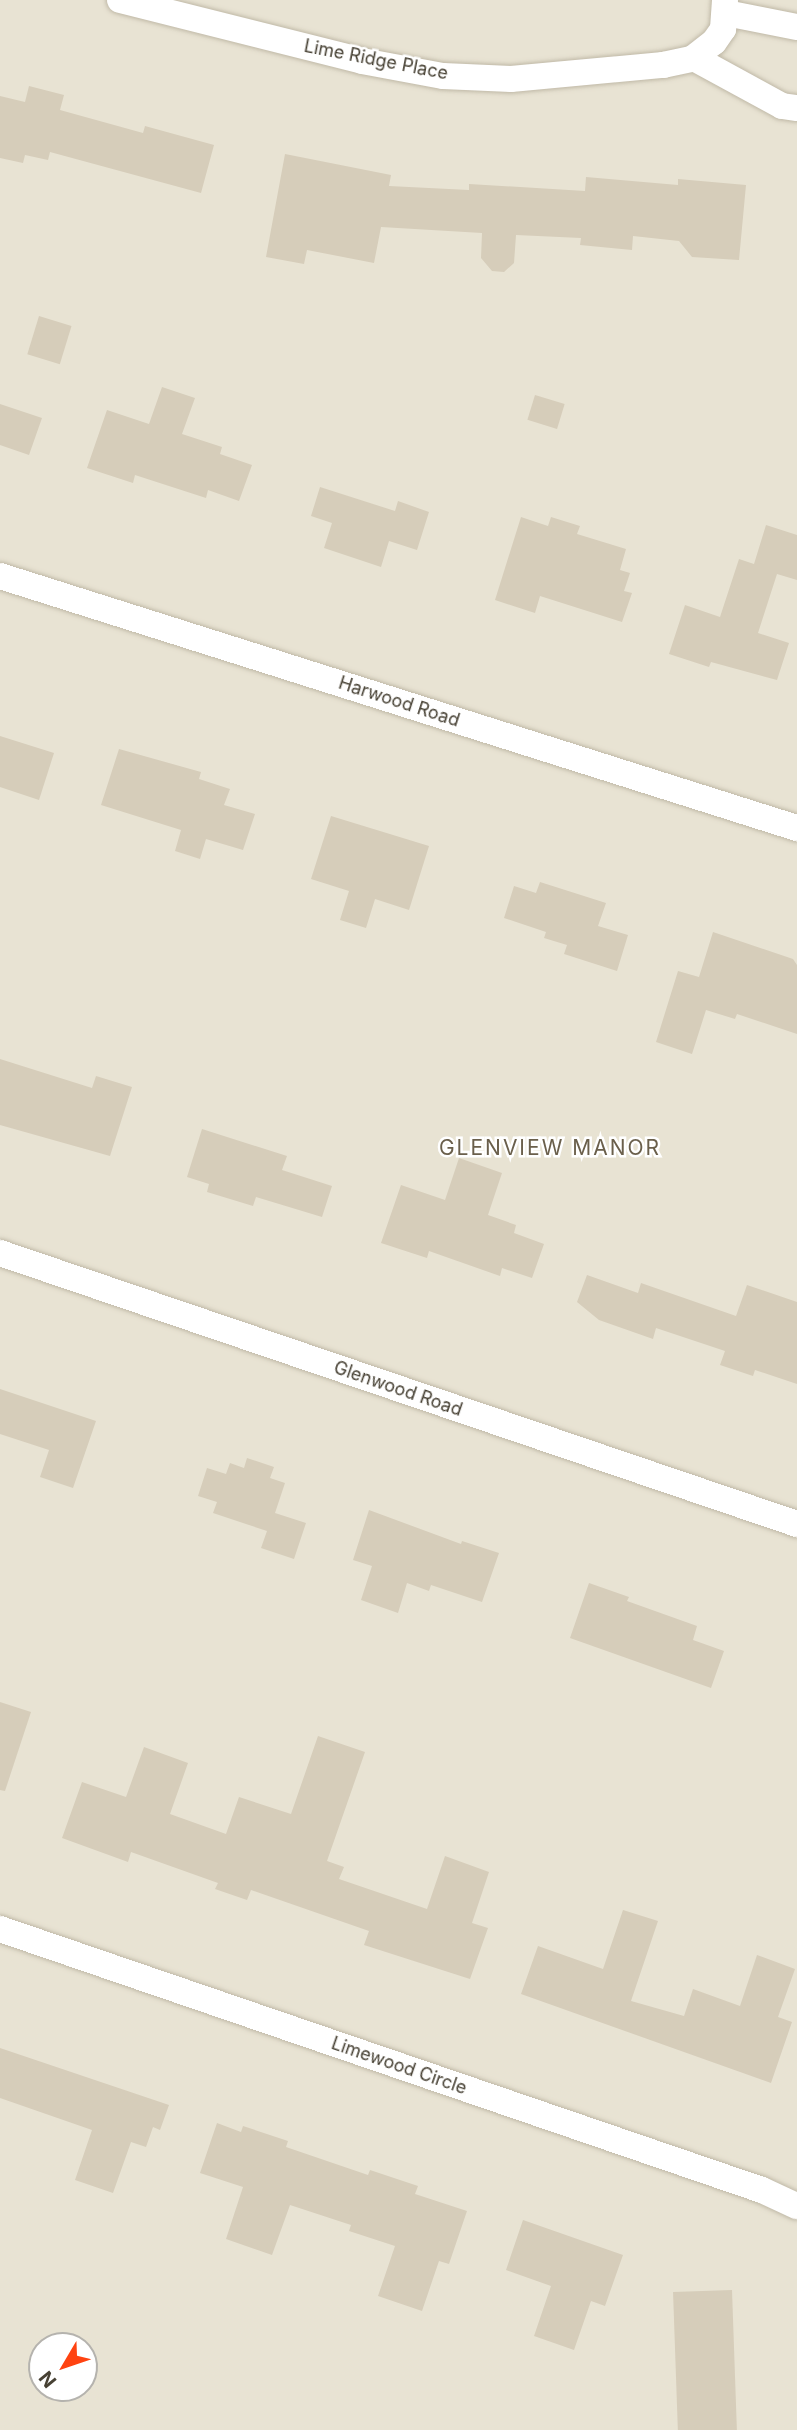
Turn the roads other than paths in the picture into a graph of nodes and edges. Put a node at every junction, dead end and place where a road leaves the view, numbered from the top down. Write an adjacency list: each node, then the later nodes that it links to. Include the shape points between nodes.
1 (120, 0): 4 (street, Lime Ridge Place, via 362,61 443,76 563,76 663,65)
2 (725, 6): 3 (street); 4 (street, via 723,29)
3 (797, 27)
4 (704, 50): 5 (street, via 782,106)
5 (797, 108)
6 (0, 576): 7 (street, Harwood Road)
7 (797, 828)
8 (0, 1254): 9 (street, Glenwood Road)
9 (797, 1524)
10 (0, 1929): 11 (street, Limewood Circle, via 762,2190)
11 (797, 2206)

